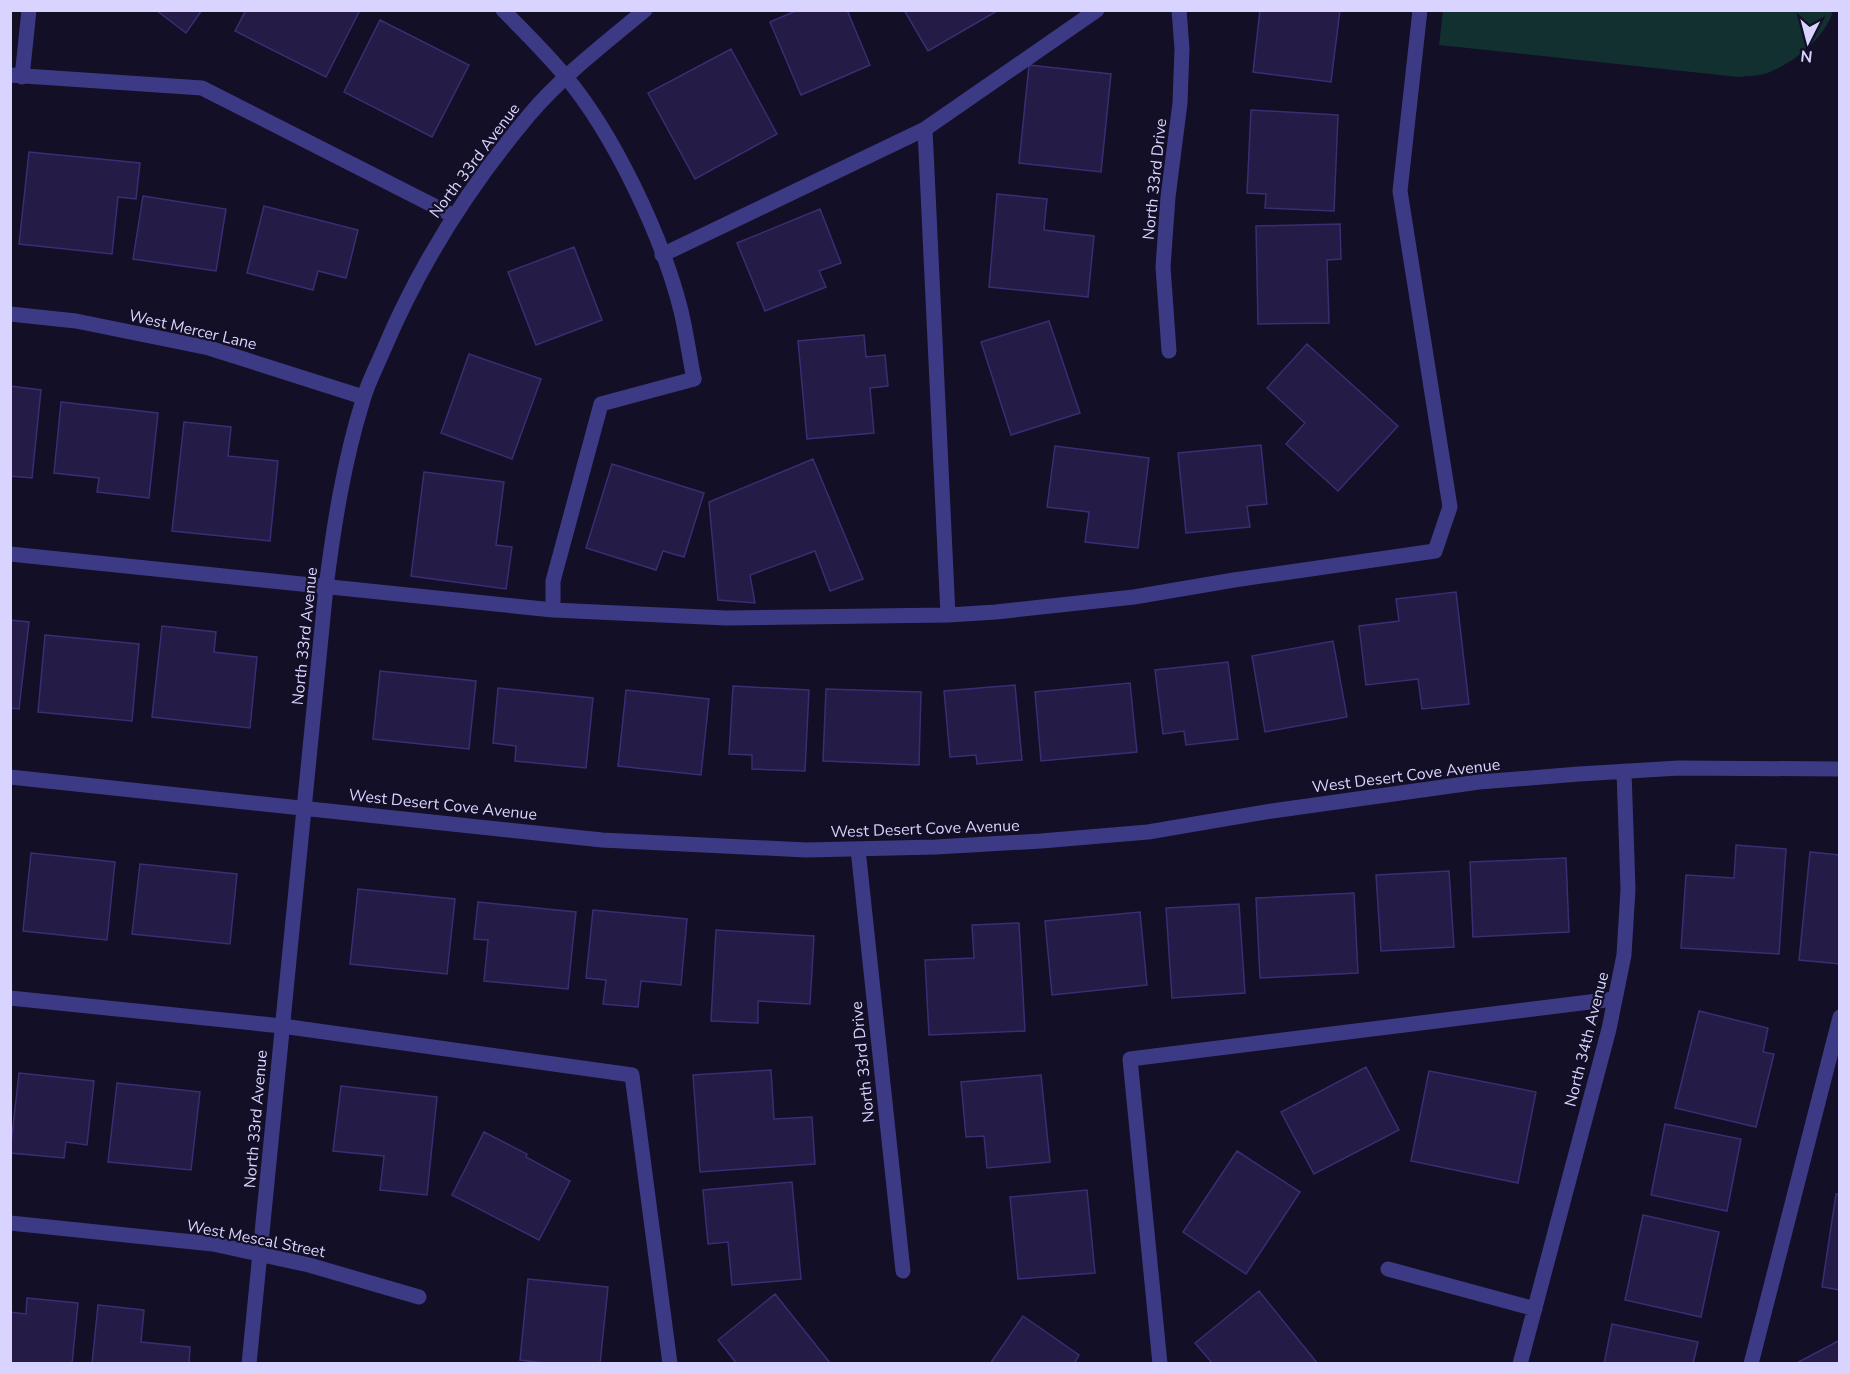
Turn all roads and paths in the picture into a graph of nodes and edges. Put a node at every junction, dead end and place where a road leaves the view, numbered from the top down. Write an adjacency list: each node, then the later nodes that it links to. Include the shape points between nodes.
1 (29, 10): 7 (street)
2 (503, 10): 8 (street)
3 (645, 10): 8 (street, North 33rd Avenue)
4 (1097, 10): 9 (street)
5 (1179, 10): 13 (street, North 33rd Drive, via 1180,103 1163,267)
6 (1420, 10): 18 (street, via 1400,190 1450,507 1435,551 1134,597)
7 (16, 76): 10 (street, via 202,88)
8 (567, 78): 10 (street, North 33rd Avenue, via 531,113); 11 (street, via 596,118 635,189)
9 (925, 129): 11 (street); 18 (street)
10 (454, 216): 14 (street, North 33rd Avenue, via 400,312)
11 (662, 255): 17 (street, via 679,306 694,379 601,404 553,581)
12 (10, 314): 14 (street, West Mercer Lane, via 76,321 209,348)
13 (1169, 351)
14 (363, 397): 16 (street, North 33rd Avenue, via 345,462)
15 (10, 554): 16 (street)
16 (326, 587): 17 (street); 22 (street, North 33rd Avenue)
17 (553, 610): 18 (street, via 726,618)
18 (948, 615)
19 (1839, 769): 20 (street, West Desert Cove Avenue)
20 (1624, 771): 23 (street, West Desert Cove Avenue, via 1479,782 1136,833); 25 (street, North 34th Avenue, via 1628,889 1624,955)
21 (10, 777): 22 (street, West Desert Cove Avenue)
22 (304, 808): 23 (street, West Desert Cove Avenue, via 602,840 714,847); 27 (street, North 33rd Avenue)
23 (858, 849): 31 (street, North 33rd Drive)
24 (10, 998): 27 (street)
25 (1614, 999): 33 (street, North 34th Avenue); 36 (street, via 1131,1059)
26 (1839, 1017): 38 (street)
27 (282, 1026): 29 (street, North 33rd Avenue); 35 (street, via 632,1075)
28 (10, 1223): 29 (street, West Mescal Street, via 213,1244)
29 (261, 1254): 32 (street, West Mescal Street); 34 (street, North 33rd Avenue)
30 (1388, 1269): 33 (street)
31 (903, 1271)
32 (419, 1297)
33 (1535, 1309): 37 (street, North 34th Avenue)
34 (249, 1364)
35 (670, 1364)
36 (1160, 1364)
37 (1520, 1364)
38 (1751, 1364)

